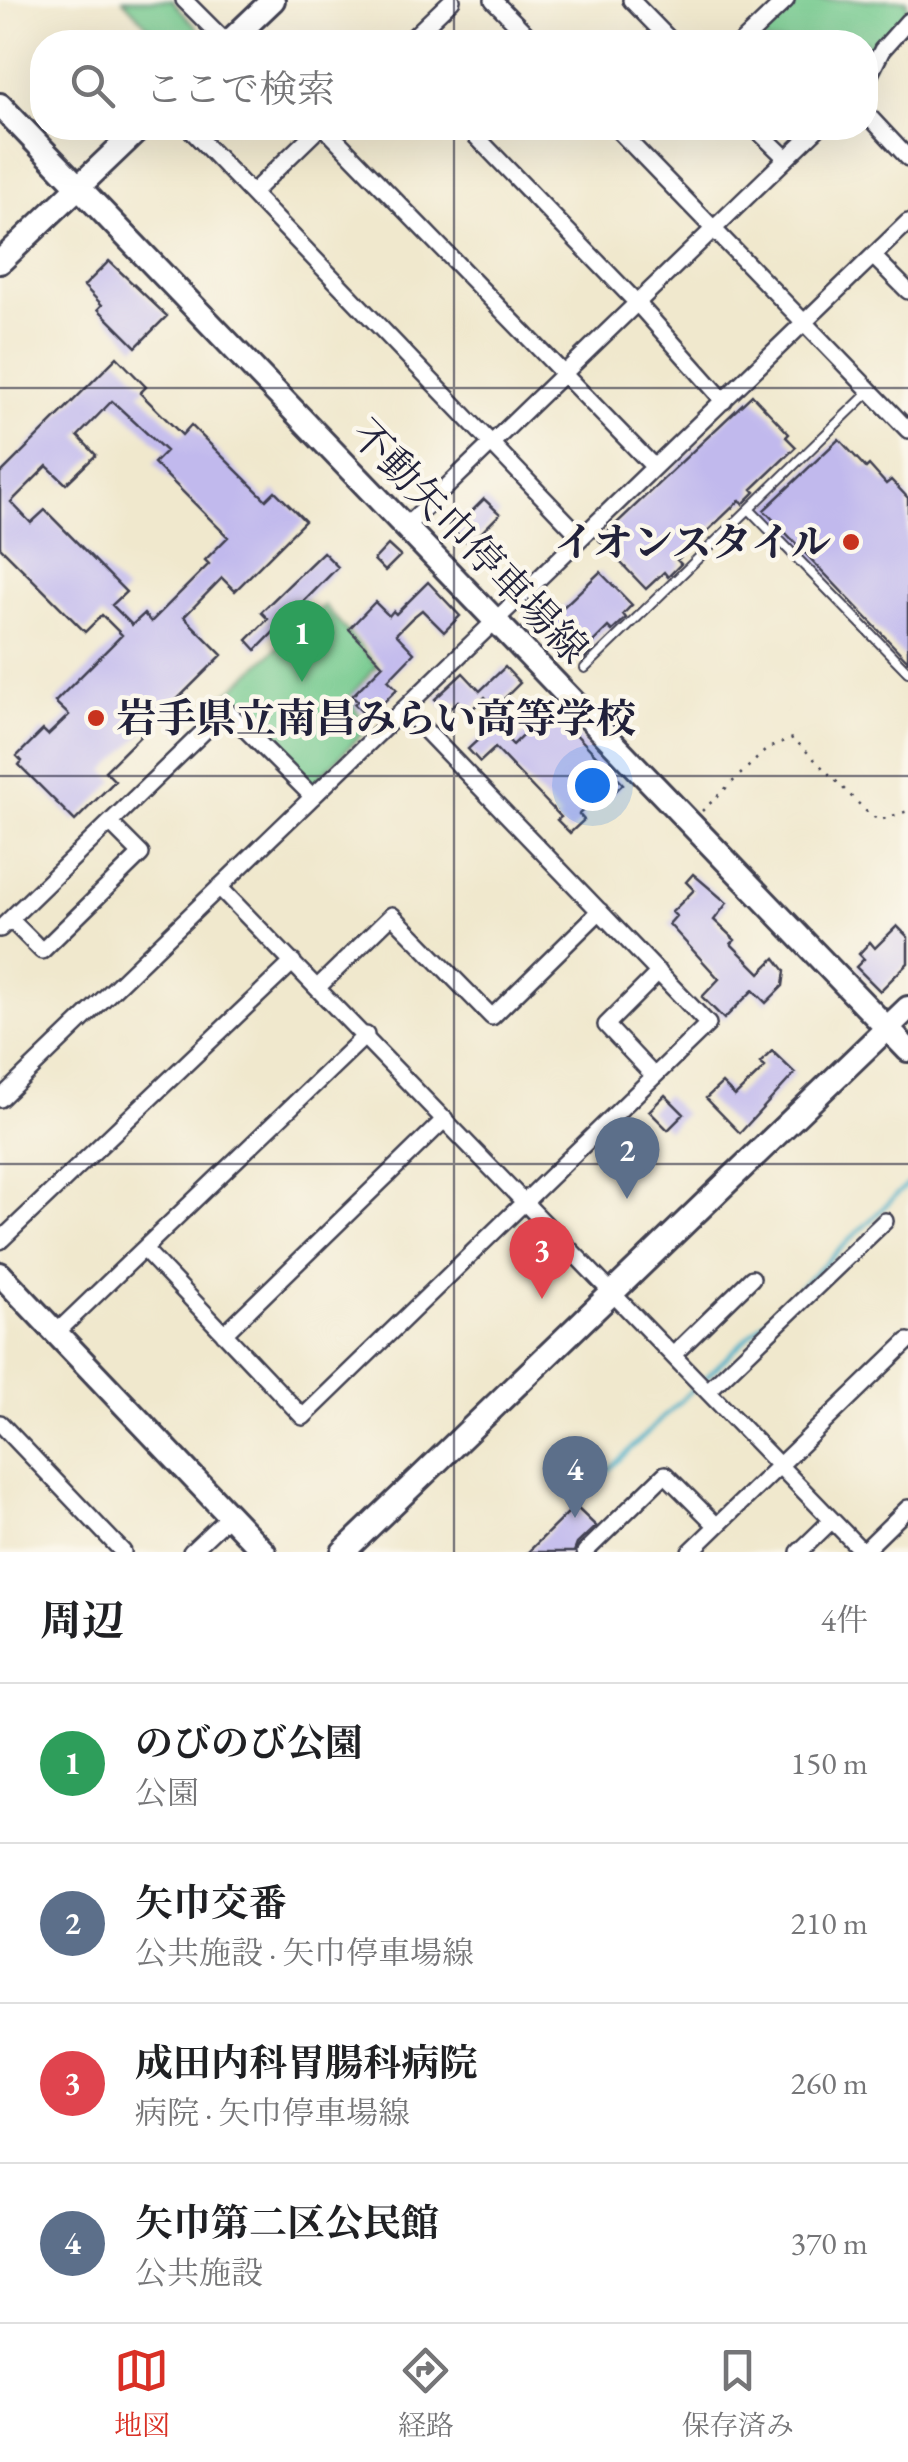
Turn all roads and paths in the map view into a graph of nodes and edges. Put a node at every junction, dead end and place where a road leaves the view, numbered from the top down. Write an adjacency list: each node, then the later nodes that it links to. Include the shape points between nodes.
1 (184, 0): 8 (street)
2 (272, 0): 9 (main road)
3 (452, 0): 10 (street)
4 (493, 0): 11 (street)
5 (631, 0): 12 (street)
6 (786, 0): 13 (street)
7 (908, 21): 14 (street)
8 (215, 30)
9 (240, 30)
10 (421, 30)
11 (522, 30)
12 (660, 30)
13 (755, 30)
14 (878, 58)
15 (0, 105): 17 (main road, 不動矢巾停車場線)
16 (878, 126): 28 (street)
17 (30, 137)
18 (33, 140): 29 (main road, 不動矢巾停車場線)
19 (127, 140): 29 (main road)
20 (201, 140): 30 (street)
21 (309, 140): 30 (street)
22 (334, 140): 38 (street)
23 (480, 140): 36 (street)
24 (628, 140): 32 (street)
25 (767, 140): 27 (street)
26 (805, 140): 27 (street)
27 (786, 158): 32 (street)
28 (908, 158)
29 (78, 187): 34 (main road); 45 (main road, 不動矢巾停車場線)
30 (252, 193): 42 (street)
31 (908, 222): 33 (street)
32 (714, 229): 36 (street); 37 (street)
33 (874, 256): 35 (street); 37 (street)
34 (0, 262)
35 (908, 291)
36 (638, 304): 38 (street); 40 (street)
37 (804, 322): 39 (street); 40 (street)
38 (564, 374): 42 (street); 43 (street)
39 (870, 390): 41 (street); 44 (lane)
40 (724, 401): 43 (street)
41 (908, 430)
42 (492, 443): 45 (street); 46 (street)
43 (654, 467): 46 (street)
44 (749, 508): 48 (lane); 49 (lane)
45 (405, 527): 47 (main road, 不動矢巾停車場線)
46 (581, 536): 47 (street)
47 (493, 621): 50 (street); 53 (main road, 不動矢巾停車場線)
48 (586, 668)
49 (908, 672)
50 (405, 709): 51 (street); 56 (street)
51 (313, 797): 54 (street, via 226,710); 55 (street)
52 (908, 811): 53 (path, via 880,820 870,816 793,738 768,748)
53 (690, 822): 62 (main road, 不動矢巾停車場線)
54 (110, 823): 57 (street); 57 (street, via 142,854 42,951)
55 (219, 887): 58 (street); 66 (street)
56 (600, 911): 59 (street); 60 (street, via 492,1017 392,915)
57 (5, 924)
58 (293, 962): 60 (street); 70 (street)
59 (659, 972): 65 (street, via 606,1026); 65 (street, via 708,1024)
60 (318, 987): 63 (street)
61 (908, 1008): 62 (main road)
62 (887, 1028): 64 (main road, 不動矢巾停車場線); 74 (main road)
63 (366, 1035): 67 (street); 71 (street)
64 (908, 1050)
65 (654, 1076): 68 (street)
66 (0, 1099)
67 (445, 1119): 68 (street); 76 (street)
68 (524, 1202): 74 (street); 76 (street, via 303,1417)
69 (885, 1220): 79 (street)
70 (0, 1241)
71 (144, 1249): 75 (street); 76 (street)
72 (0, 1274): 75 (main road)
73 (752, 1278): 78 (street)
74 (613, 1292): 78 (street); 89 (main road)
75 (56, 1333): 83 (main road)
76 (224, 1334)
77 (908, 1341): 81 (street)
78 (673, 1355): 79 (street)
79 (702, 1385): 81 (street)
80 (0, 1423): 86 (street)
81 (779, 1466): 84 (street); 85 (street)
82 (908, 1508): 93 (street)
83 (229, 1516): 87 (street); 88 (main road)
84 (832, 1520): 92 (street); 93 (street)
85 (717, 1526): 90 (street, via 665,1474); 91 (street)
86 (123, 1552)
87 (191, 1552)
88 (264, 1552)
89 (343, 1552)
90 (585, 1552)
91 (690, 1552)
92 (800, 1552)
93 (863, 1552)

